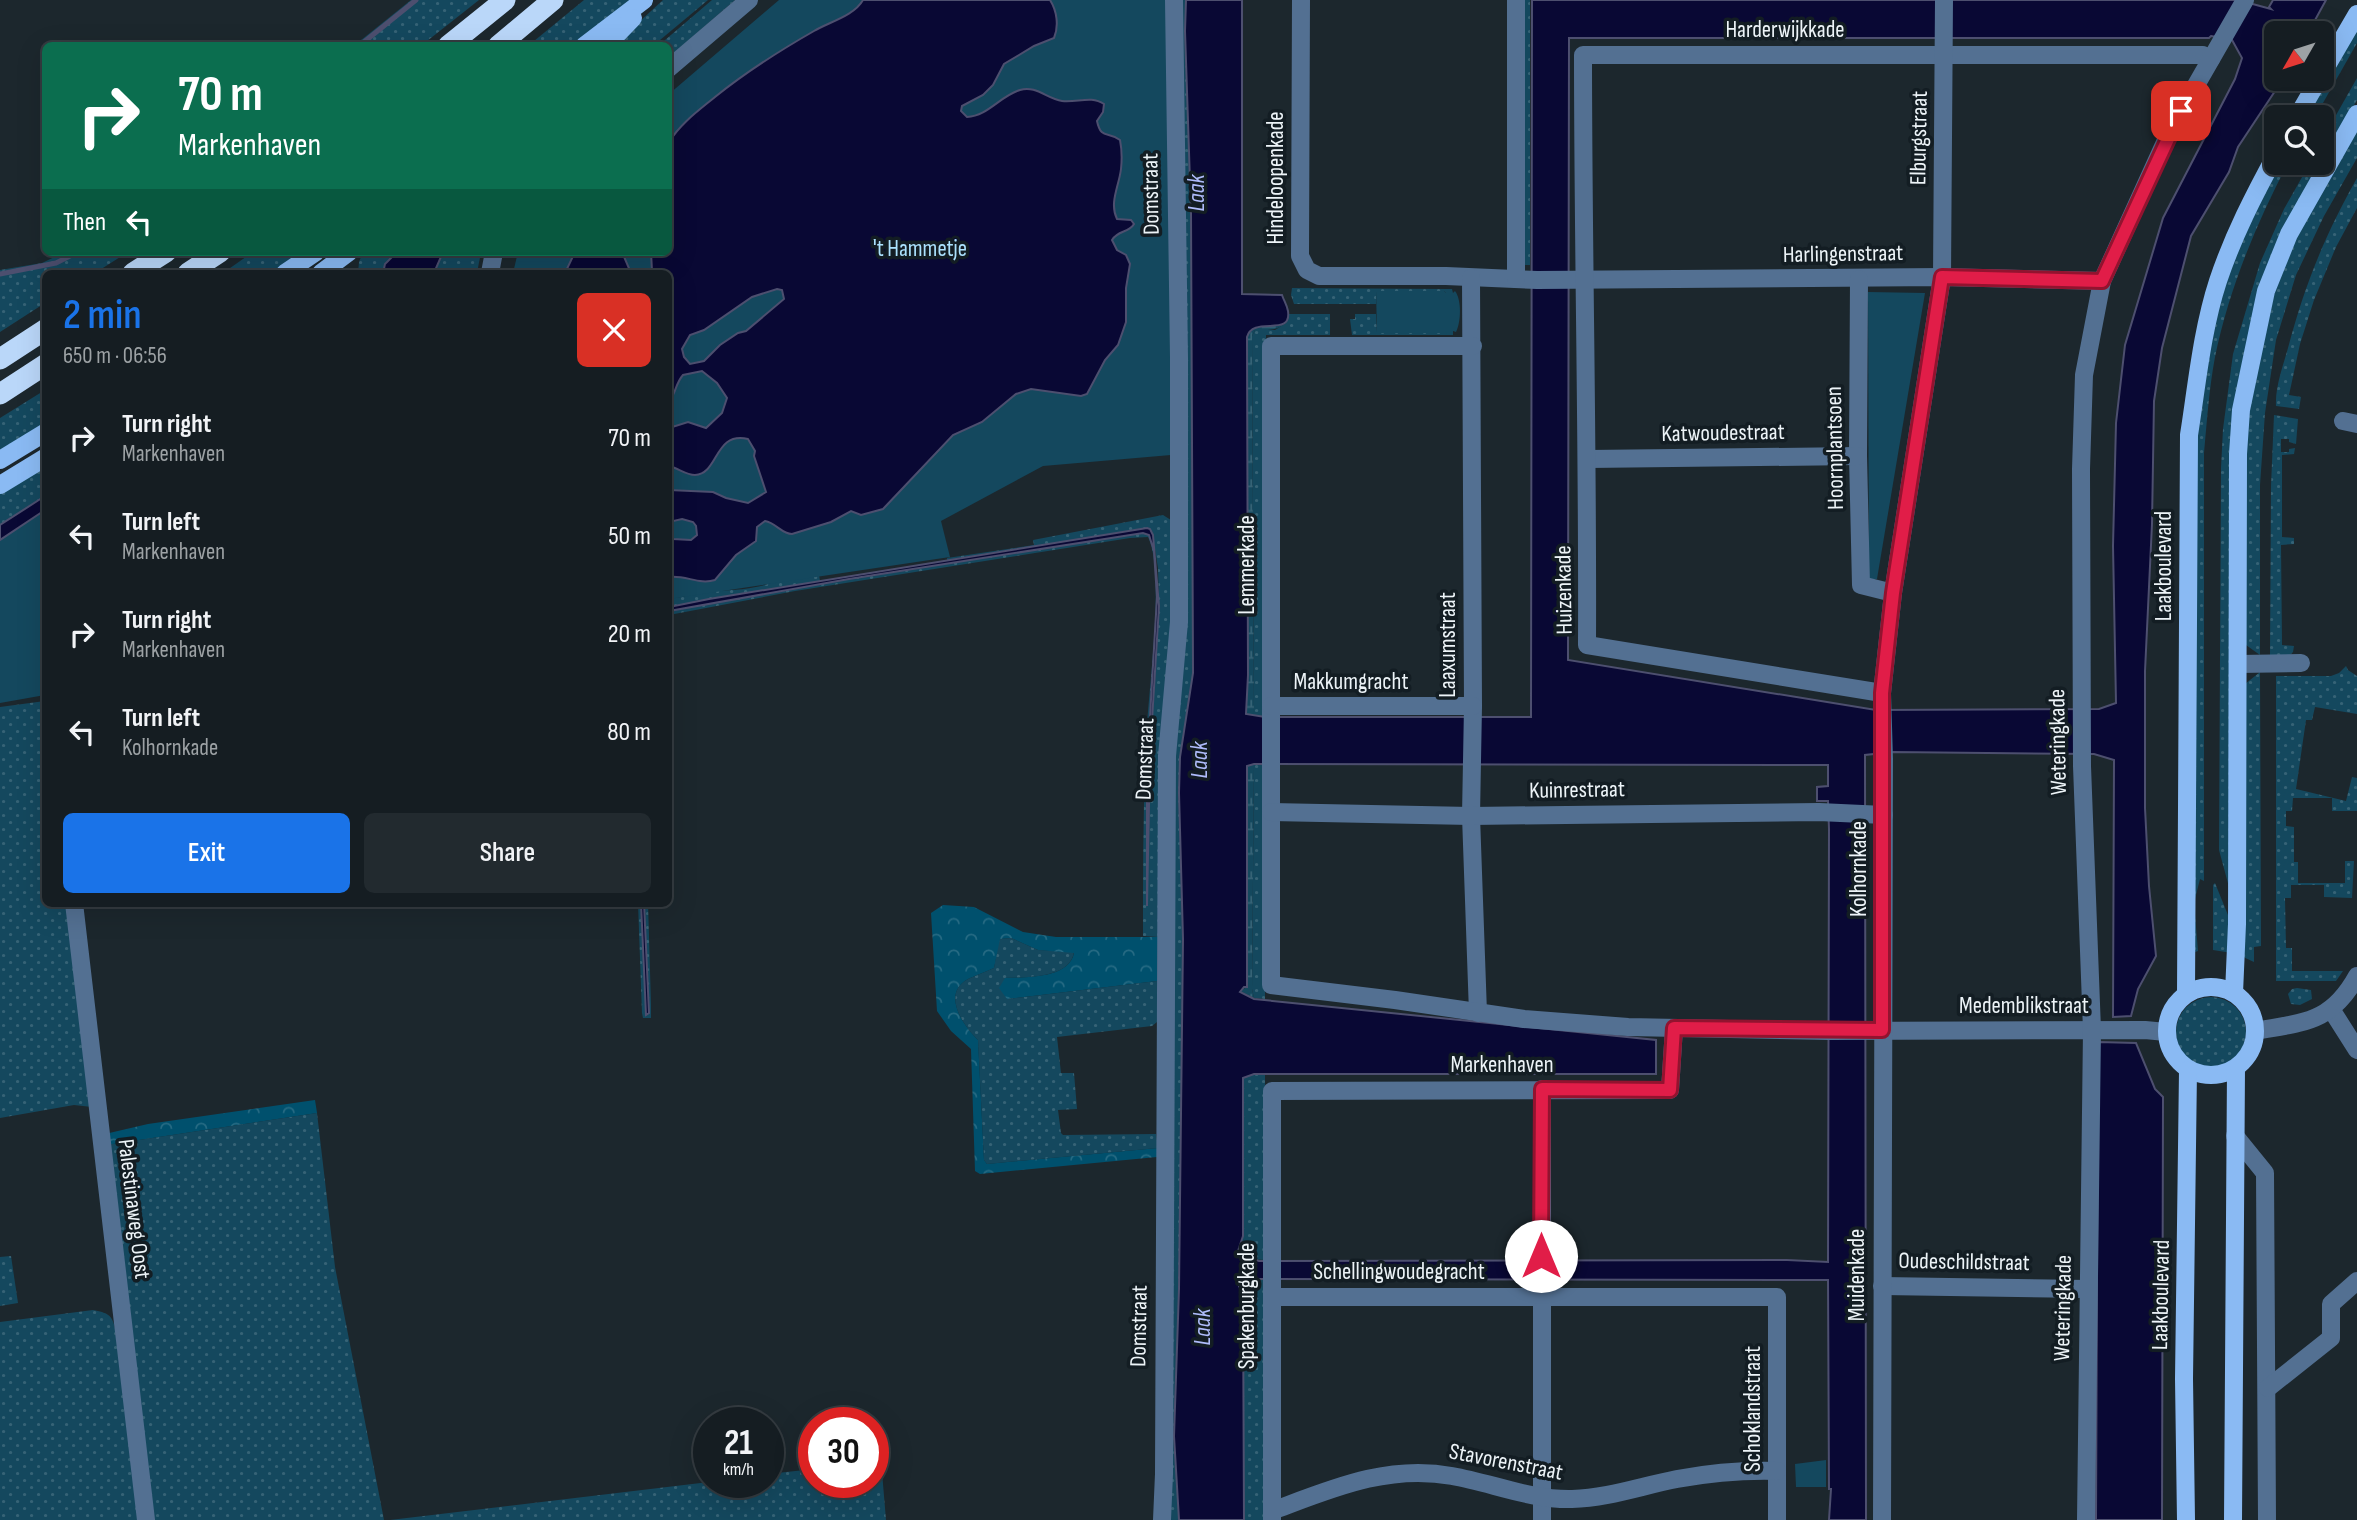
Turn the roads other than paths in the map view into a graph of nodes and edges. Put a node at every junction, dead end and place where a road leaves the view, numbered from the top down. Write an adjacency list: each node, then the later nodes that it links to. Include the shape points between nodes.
1 (505, 0): 12 (highway)
2 (552, 0): 13 (highway)
3 (644, 0): 14 (main road)
4 (651, 0): 15 (main road)
5 (749, 0): 19 (street)
6 (1174, 0): 86 (street, Domstraat, via 1179,609 1167,756)
7 (1301, 0): 32 (street, Hindeloopenkade, via 1300,256 1307,270 1319,276)
8 (1516, 0): 33 (street)
9 (1943, 2): 17 (street, Elburgstraat)
10 (2242, 4): 18 (street, Weteringkade)
11 (2357, 14): 16 (main road)
12 (453, 42)
13 (503, 42)
14 (589, 42)
15 (610, 42)
16 (2334, 53)
17 (1945, 54): 18 (street, Harderwijkkade, via 2203,55); 31 (street, Elburgstraat); 35 (street, Harderwijkkade, via 1583,55)
18 (2211, 59): 36 (street, Weteringkade, via 2172,127)
19 (672, 66)
20 (2357, 114): 50 (main road, via 2289,234 2266,291 2247,374 2238,454)
21 (2265, 175): 61 (main road, Laakboulevard, via 2217,283 2189,435)
22 (160, 256): 26 (highway)
23 (214, 256): 27 (highway)
24 (345, 256): 30 (main road)
25 (308, 262): 28 (main road); 29 (street)
26 (138, 270)
27 (193, 270)
28 (291, 270)
29 (326, 270)
30 (329, 270)
31 (1942, 277): 34 (street, Harlingenstraat); 36 (street, Harlingenstraat); 48 (street)
32 (1471, 278): 33 (street, Hindeloopenkade); 38 (street, Laaxumstraat)
33 (1516, 279): 35 (street, Hindeloopenkade)
34 (1859, 279): 35 (street, Harlingenstraat); 43 (street, Hoornplantsoen)
35 (1584, 281): 45 (street, Huizenkade)
36 (2102, 281): 65 (street, Weteringkade, via 2084,375 2081,469 2082,766)
37 (42, 332): 39 (highway)
38 (1473, 346): 52 (street, Lemmerkade, via 1271,346); 53 (street, Laaxumstraat)
39 (0, 359)
40 (42, 367): 41 (highway)
41 (0, 394)
42 (42, 434): 46 (main road)
43 (1858, 456): 45 (street, Katwoudestraat); 48 (street, Hoornplantsoen, via 1861,585)
44 (42, 459): 47 (main road)
45 (1588, 459): 51 (street, Huizenkade, via 1587,645)
46 (0, 460)
47 (0, 485)
48 (1893, 593): 51 (street)
49 (2301, 663): 50 (street)
50 (2238, 664): 60 (main road)
51 (1882, 700): 55 (street, Kolhornkade, via 1884,759)
52 (1271, 706): 53 (street, Makkumgracht); 54 (street, Lemmerkade)
53 (1473, 711): 56 (street, Laaxumstraat)
54 (1271, 812): 56 (street, Kuinrestraat); 58 (street, Lemmerkade)
55 (1877, 814): 56 (street, Kuinrestraat); 66 (street, Kolhornkade)
56 (1471, 816): 63 (street, Laaxumstraat)
57 (74, 907): 85 (street, Palestinaweg Oost)
58 (1271, 985): 63 (street, Markenhaven)
59 (2354, 988): 62 (street)
60 (2234, 993): 61 (main road, via 2207,987); 67 (main road, via 2253,1016)
61 (2186, 995): 68 (main road, via 2172,1011)
62 (2331, 1009): 67 (street, via 2314,1019); 69 (street)
63 (1478, 1013): 64 (street, Markenhaven)
64 (1674, 1028): 66 (street, Markenhaven); 72 (street, Markenhaven, via 1670,1090)
65 (2099, 1030): 66 (street, Medemblikstraat); 68 (street, Medemblikstraat); 78 (street, Weteringkade)
66 (1875, 1031): 76 (street, Muidenkade)
67 (2256, 1031): 70 (main road, via 2253,1045)
68 (2166, 1032): 71 (main road, via 2169,1047)
69 (2357, 1050)
70 (2236, 1069): 71 (main road, via 2217,1076); 74 (main road)
71 (2188, 1070): 91 (main road, Laakboulevard)
72 (1542, 1089): 73 (street, Markenhaven); 77 (street)
73 (1272, 1091): 79 (street, Spakenburgkade)
74 (2235, 1136): 81 (street, via 2265,1173); 92 (main road)
75 (2357, 1281): 81 (street, via 2331,1304 2331,1338)
76 (1882, 1286): 78 (street, Oudeschildstraat); 89 (street, Muidenkade)
77 (1541, 1289): 79 (street, Schellingwoudegracht); 80 (street, Schellingwoudegracht); 83 (street)
78 (2088, 1289): 90 (street, Weteringkade)
79 (1272, 1291): 84 (street, Spakenburgkade)
80 (1777, 1297): 82 (street, Schoklandstraat)
81 (2268, 1388): 93 (street)
82 (1777, 1471): 83 (street, Stavorenstraat, via 1696,1476 1595,1497); 88 (street, Schoklandstraat)
83 (1542, 1497): 84 (street, Stavorenstraat, via 1444,1475 1405,1472 1357,1480); 87 (street)
84 (1272, 1516)
85 (146, 1520)
86 (1162, 1520)
87 (1542, 1520)
88 (1777, 1520)
89 (1882, 1520)
90 (2086, 1520)
91 (2186, 1520)
92 (2233, 1520)
93 (2267, 1520)

